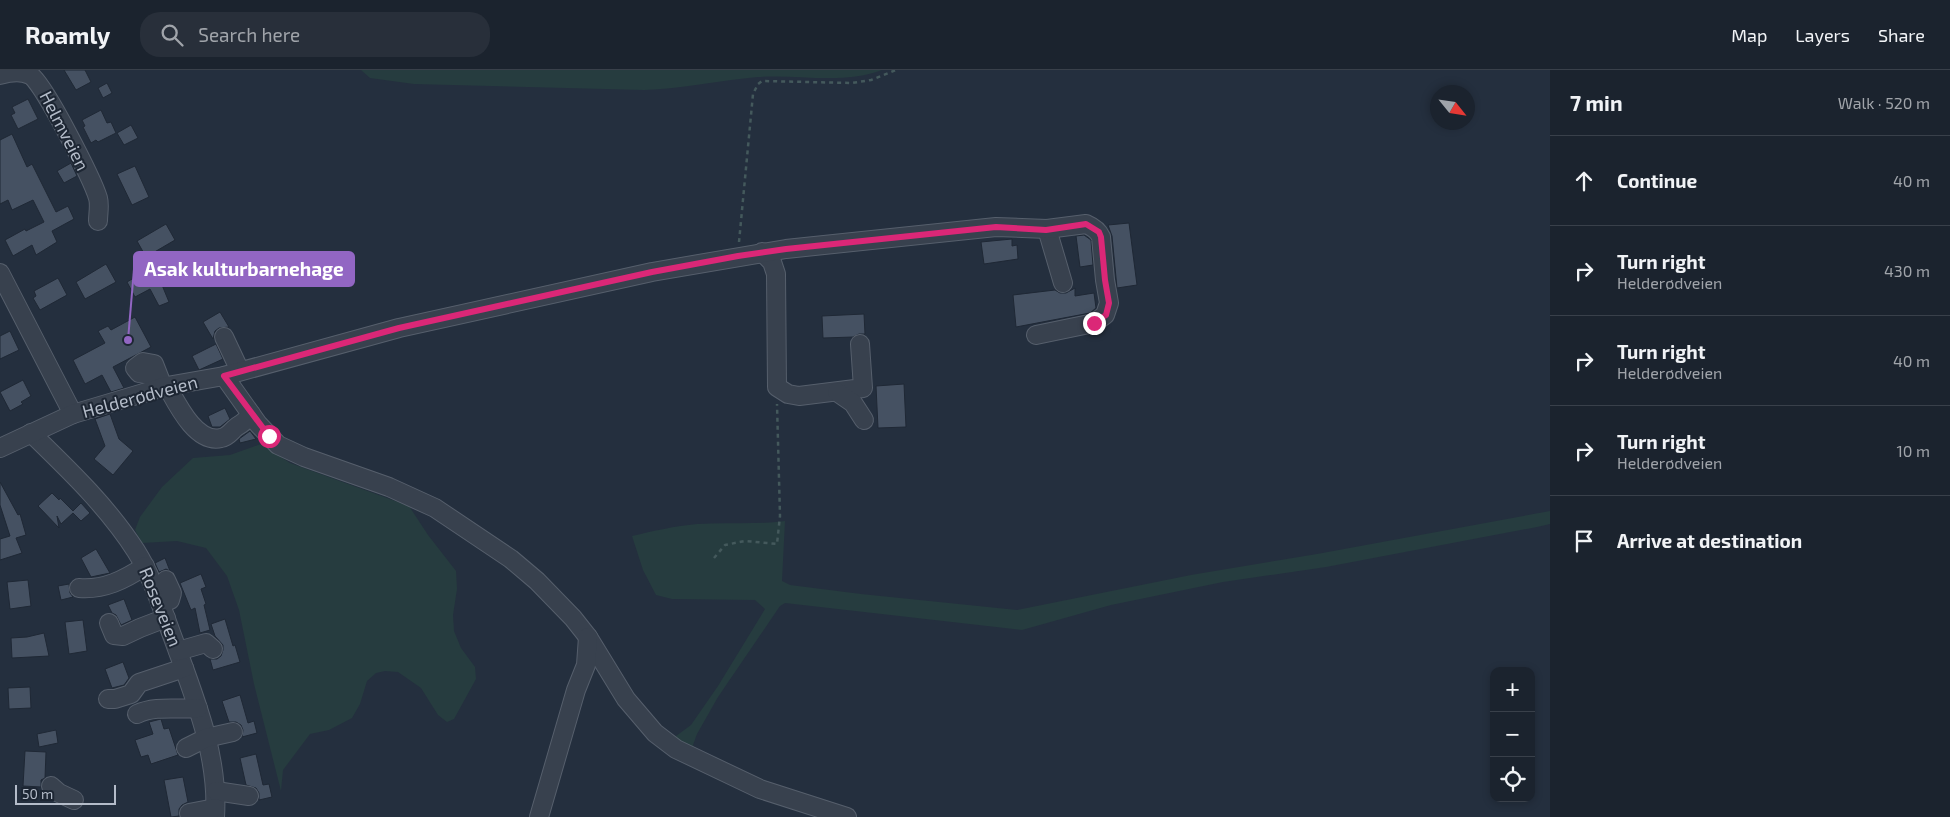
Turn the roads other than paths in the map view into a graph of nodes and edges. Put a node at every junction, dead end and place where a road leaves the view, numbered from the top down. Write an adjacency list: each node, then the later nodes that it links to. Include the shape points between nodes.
1 (0, 75): 2 (street, Helmveien, via 20,72 31,75 50,100 98,200)
2 (98, 221)
3 (1046, 230): 4 (street, Helderødveien, via 996,227); 6 (street); 7 (street, Helderødveien, via 1086,224 1099,232 1109,303 1106,315 1094,323)
4 (762, 252): 10 (street, Helderødveien, via 652,272 399,328); 12 (street, via 772,262 776,274 777,387 799,396)
5 (0, 273): 13 (street)
6 (1063, 283)
7 (1036, 335)
8 (224, 337): 10 (street)
9 (860, 344): 12 (street, via 863,388)
10 (232, 374): 11 (street, Helderødveien); 14 (street)
11 (164, 385): 13 (street, Helderødveien); 14 (street, via 202,435 221,438 244,424)
12 (837, 392): 15 (street, via 853,402)
13 (74, 414): 16 (street, Helderødveien)
14 (251, 414): 23 (street, via 278,445 435,508 482,539 557,599)
15 (864, 420)
16 (31, 433): 17 (street, Helderødveien); 18 (street, Roseveien, via 114,519)
17 (0, 448)
18 (145, 566): 20 (street, via 111,585); 21 (street, Roseveien)
19 (166, 580): 21 (street, via 172,593)
20 (79, 588)
21 (163, 611): 22 (street, via 123,636 114,635); 25 (street, Roseveien)
22 (109, 624)
23 (588, 637): 38 (street, via 586,665); 39 (street, via 626,699 655,733 676,749 760,789)
24 (213, 649): 25 (street, via 206,643)
25 (178, 651): 26 (street, Roseveien)
26 (184, 668): 27 (street, via 139,683 131,694); 28 (street, Roseveien)
27 (108, 698)
28 (198, 708): 29 (street, via 160,708); 31 (street, Roseveien)
29 (137, 714)
30 (233, 732): 31 (street)
31 (206, 738): 32 (street); 36 (street, Roseveien, via 212,762)
32 (186, 748)
33 (51, 786): 35 (street)
34 (249, 796): 36 (street)
35 (74, 800)
36 (215, 805): 37 (street)
37 (189, 813)
38 (539, 817)
39 (847, 817)

